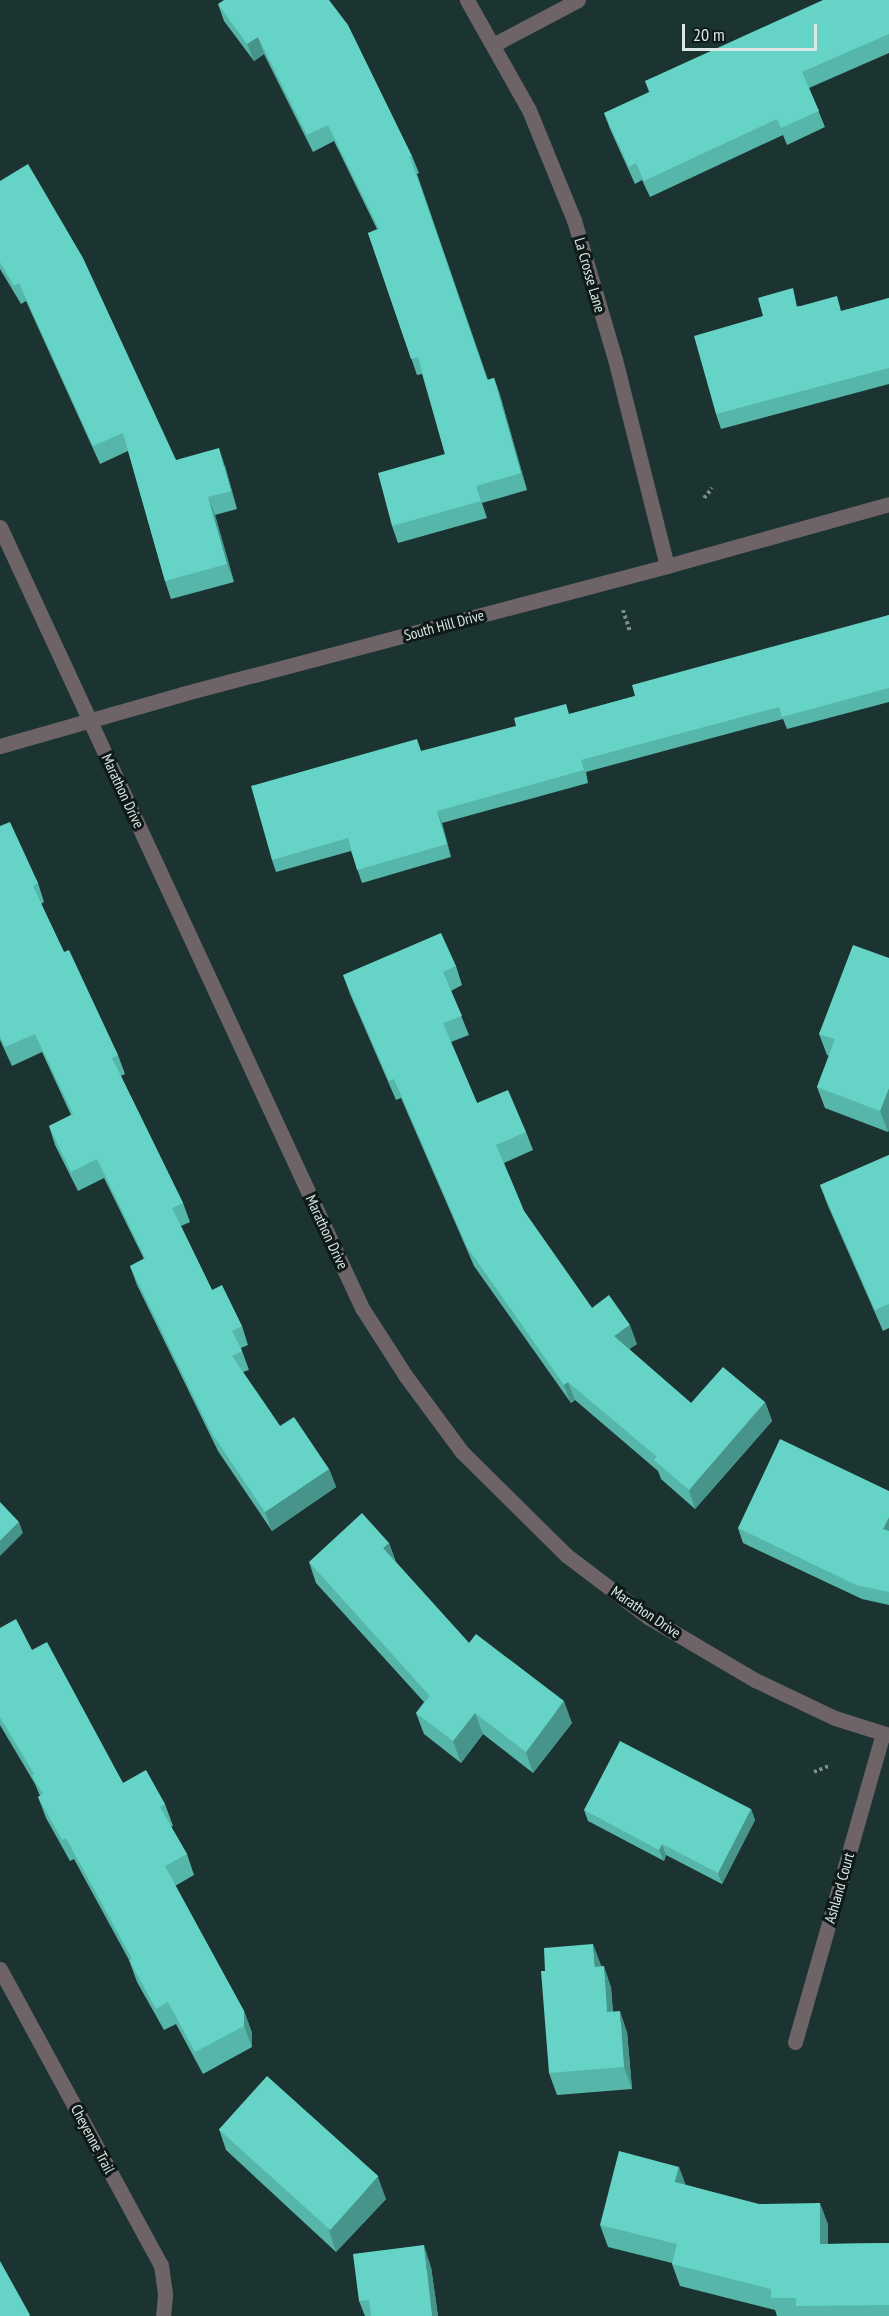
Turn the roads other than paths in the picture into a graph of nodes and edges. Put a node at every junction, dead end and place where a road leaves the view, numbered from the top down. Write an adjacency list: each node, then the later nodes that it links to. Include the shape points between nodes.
1 (467, 0): 3 (street, La Crosse Lane)
2 (578, 0): 3 (street)
3 (493, 45): 6 (street, La Crosse Lane, via 529,110 574,220 615,359)
4 (889, 504): 6 (street, South Hill Drive)
5 (0, 527): 7 (street, Marathon Drive)
6 (667, 567): 7 (street, South Hill Drive)
7 (91, 721): 8 (street, South Hill Drive); 9 (street, Marathon Drive, via 362,1308 462,1452 566,1555 648,1617 755,1680 835,1718)
8 (0, 746)
9 (886, 1734): 11 (street, Ashland Court)
10 (0, 1969): 12 (street, Cheyenne Trail, via 161,2265)
11 (795, 2042)
12 (163, 2316)

